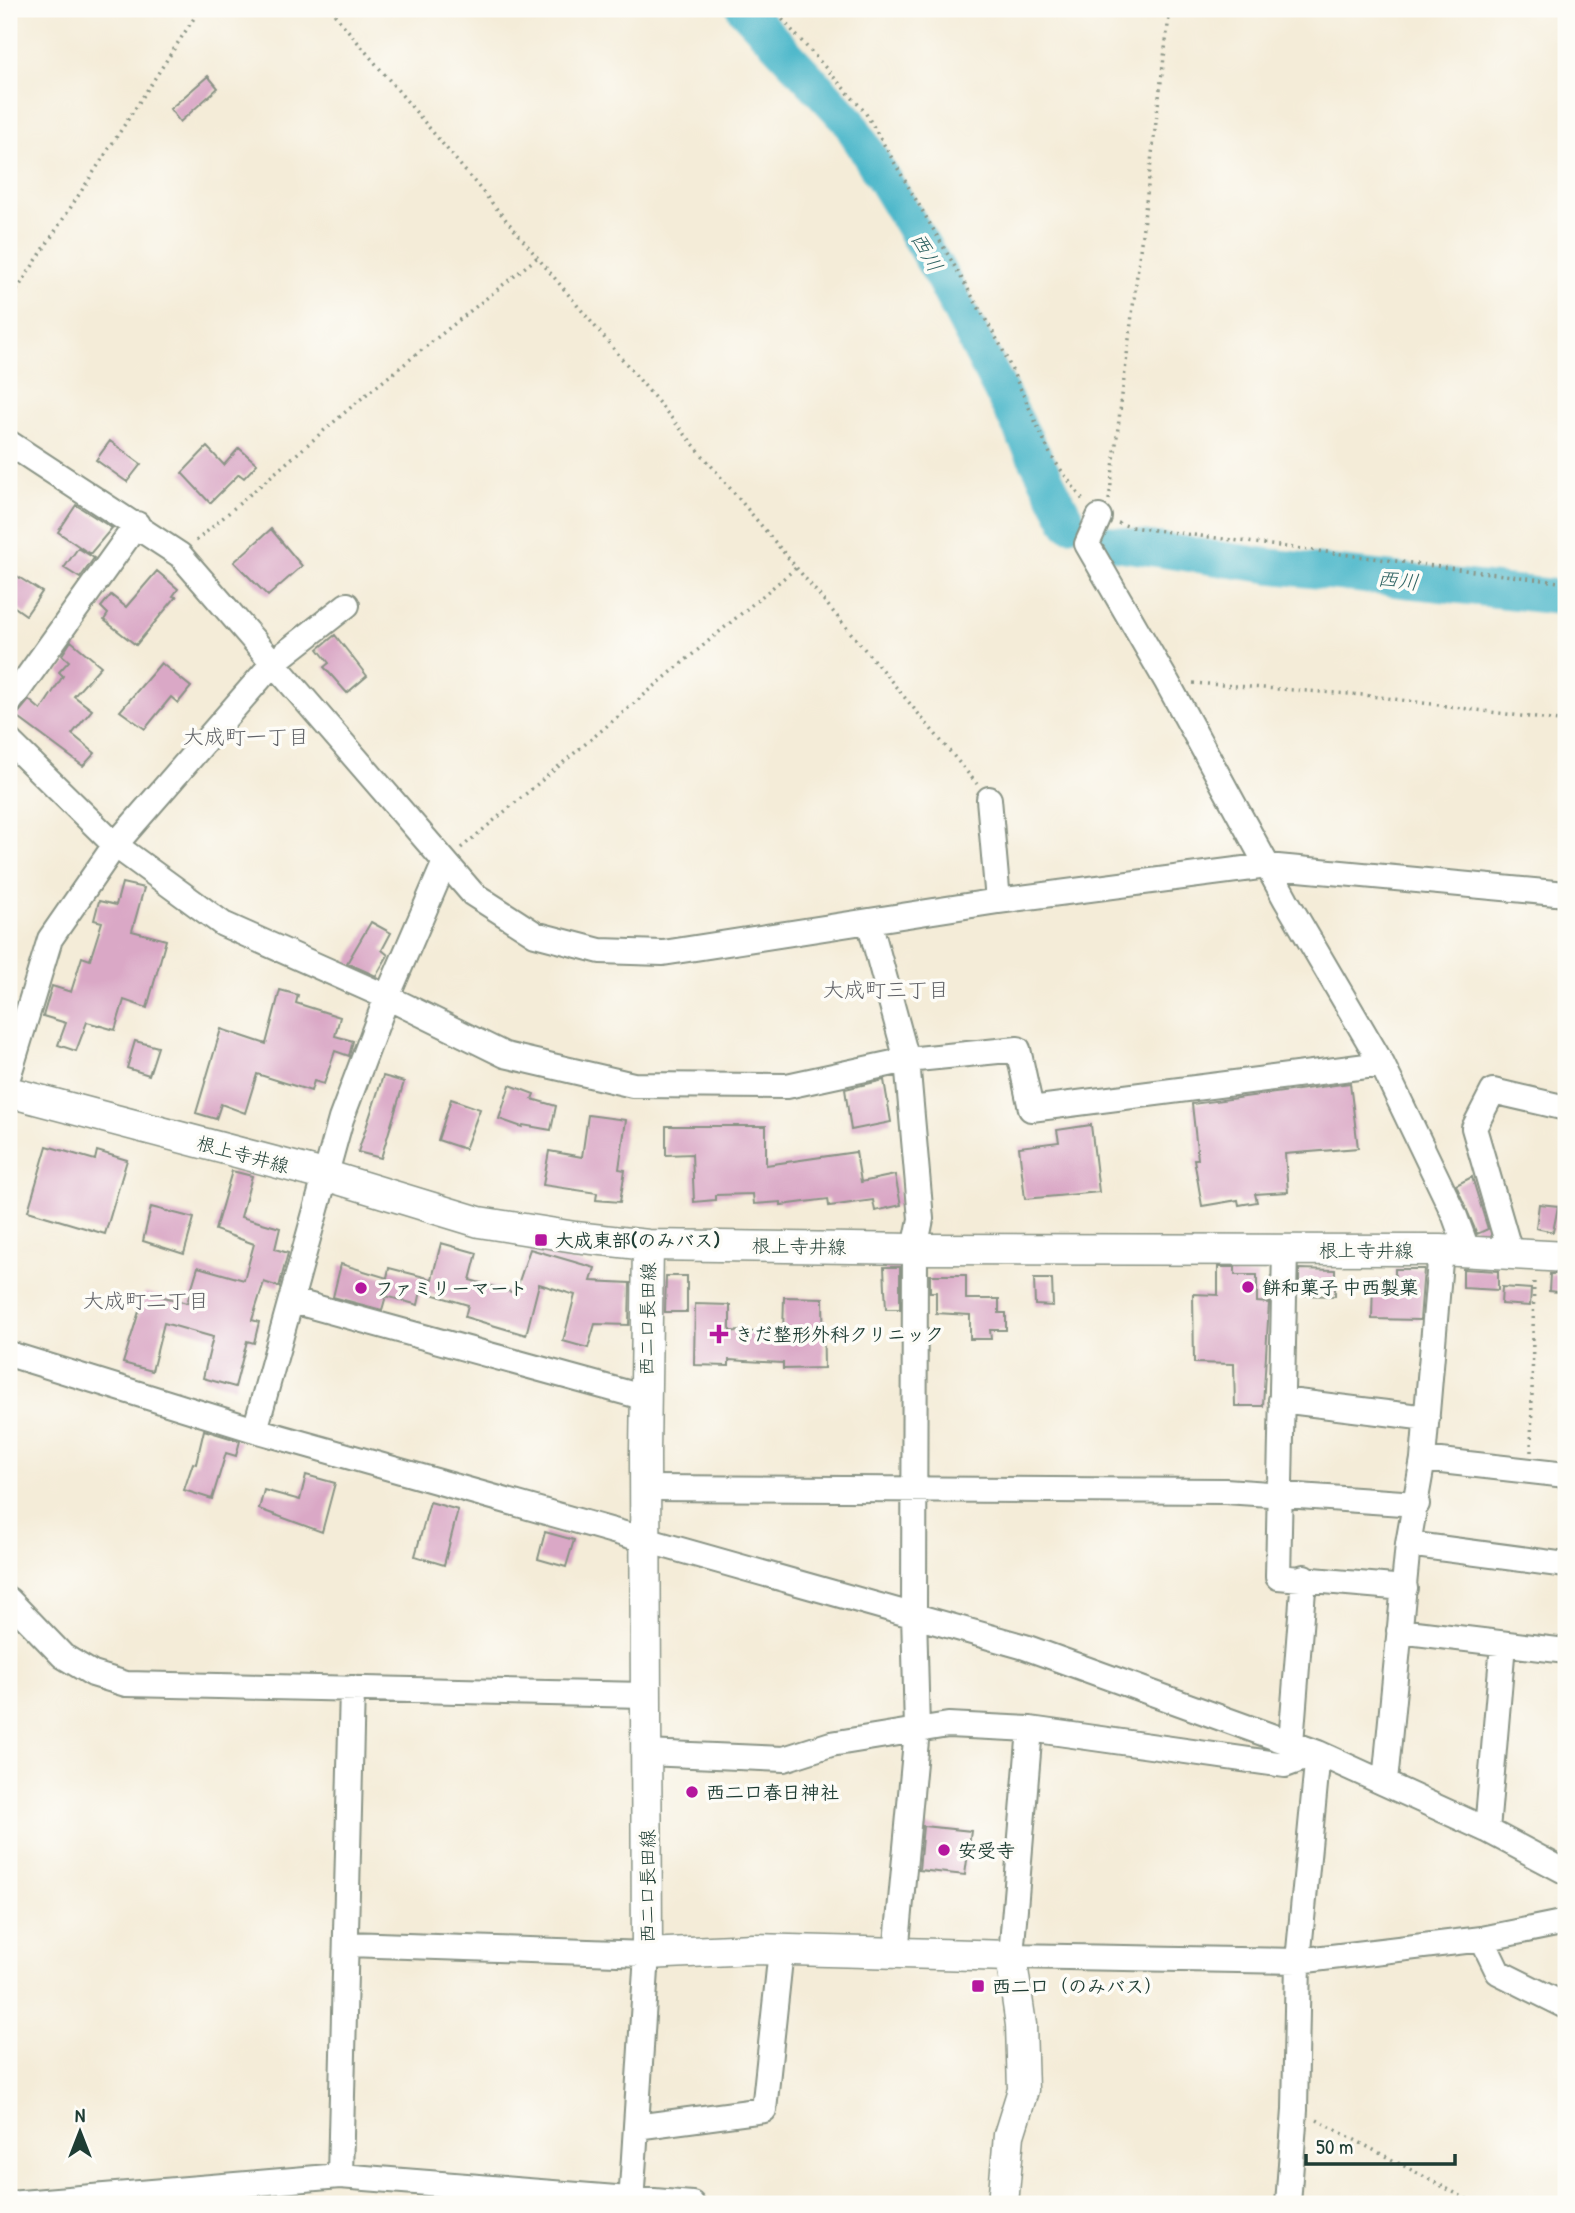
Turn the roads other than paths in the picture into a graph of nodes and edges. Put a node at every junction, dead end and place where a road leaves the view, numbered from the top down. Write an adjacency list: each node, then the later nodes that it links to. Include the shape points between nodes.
1 (9, 443): 3 (street)
2 (1099, 517): 11 (street, via 1087,544)
3 (136, 524): 5 (street, via 180,555); 6 (street)
4 (347, 605): 5 (street)
5 (274, 662): 9 (street); 10 (street)
6 (9, 703)
7 (9, 741): 9 (street)
8 (989, 799): 13 (street)
9 (115, 845): 15 (street, via 223,924); 18 (street, via 50,939)
10 (445, 862): 14 (street, via 473,894 536,934 600,951 663,953); 15 (street)
11 (1267, 866): 12 (street); 13 (street); 17 (street)
12 (1566, 894)
13 (998, 901): 14 (street)
14 (869, 921): 16 (street)
15 (387, 998): 16 (street, via 505,1055 633,1085 787,1086); 21 (street, via 341,1119)
16 (907, 1060): 17 (street, via 1018,1049 1031,1109); 23 (street, via 921,1219)
17 (1382, 1064): 25 (street, via 1454,1214)
18 (9, 1074)
19 (9, 1092): 21 (main road, 根上寺井線)
20 (1566, 1108): 26 (street, via 1493,1091 1474,1128)
21 (328, 1176): 22 (main road, 根上寺井線, via 479,1222); 28 (street)
22 (648, 1245): 23 (main road, 根上寺井線); 30 (main road, 西二口長田線)
23 (915, 1249): 24 (main road, 根上寺井線); 37 (street)
24 (1285, 1250): 25 (main road, 根上寺井線); 31 (street)
25 (1454, 1251): 26 (main road, 根上寺井線); 32 (street)
26 (1522, 1253): 27 (main road, 根上寺井線)
27 (1566, 1257)
28 (293, 1301): 30 (street); 33 (street)
29 (9, 1354): 33 (street)
30 (646, 1398): 36 (main road, 西二口長田線)
31 (1281, 1400): 32 (street); 38 (street)
32 (1427, 1418): 34 (street)
33 (256, 1430): 40 (street)
34 (1423, 1459): 35 (street); 39 (street)
35 (1566, 1475)
36 (648, 1488): 37 (street); 40 (main road, 西二口長田線)
37 (915, 1488): 38 (street); 46 (street)
38 (1280, 1493): 39 (street); 43 (street, via 1278,1577)
39 (1417, 1504): 41 (street)
40 (646, 1540): 46 (street); 51 (main road, 西二口長田線)
41 (1408, 1544): 42 (street); 44 (street)
42 (1566, 1565)
43 (1304, 1577): 44 (street); 54 (street)
44 (1405, 1588): 47 (street)
45 (9, 1600): 50 (street, via 64,1656 93,1674 126,1684)
46 (914, 1613): 52 (street); 54 (street, via 1025,1647)
47 (1399, 1631): 48 (street); 57 (street)
48 (1503, 1644): 49 (street); 58 (street)
49 (1566, 1651)
50 (352, 1688): 51 (street); 62 (street)
51 (646, 1695): 55 (main road, 西二口長田線)
52 (917, 1730): 53 (street, via 948,1725); 55 (street, via 831,1744 784,1759); 65 (street)
53 (1030, 1730): 56 (street, via 1284,1765); 66 (street)
54 (1291, 1743): 56 (street)
55 (646, 1753): 64 (main road, 西二口長田線)
56 (1318, 1753): 57 (street); 67 (street)
57 (1385, 1782): 58 (street)
58 (1487, 1830): 59 (street)
59 (1566, 1872)
60 (1566, 1922): 61 (street)
61 (1482, 1939): 67 (street); 68 (street, via 1498,1972)
62 (348, 1944): 64 (street); 70 (street)
63 (781, 1950): 64 (main road, 西二口長田線); 65 (main road, 西二口長田線); 69 (street, via 764,2110)
64 (647, 1954): 69 (street)
65 (896, 1954): 66 (main road, 西二口長田線)
66 (1012, 1956): 67 (street); 74 (main road, via 1023,2090 1009,2135)
67 (1298, 1961): 75 (street)
68 (1566, 2006)
69 (636, 2127): 71 (street)
70 (340, 2176): 71 (street); 72 (street)
71 (631, 2202): 73 (street)
72 (9, 2204)
73 (692, 2204)
74 (1003, 2204)
75 (1288, 2204)

